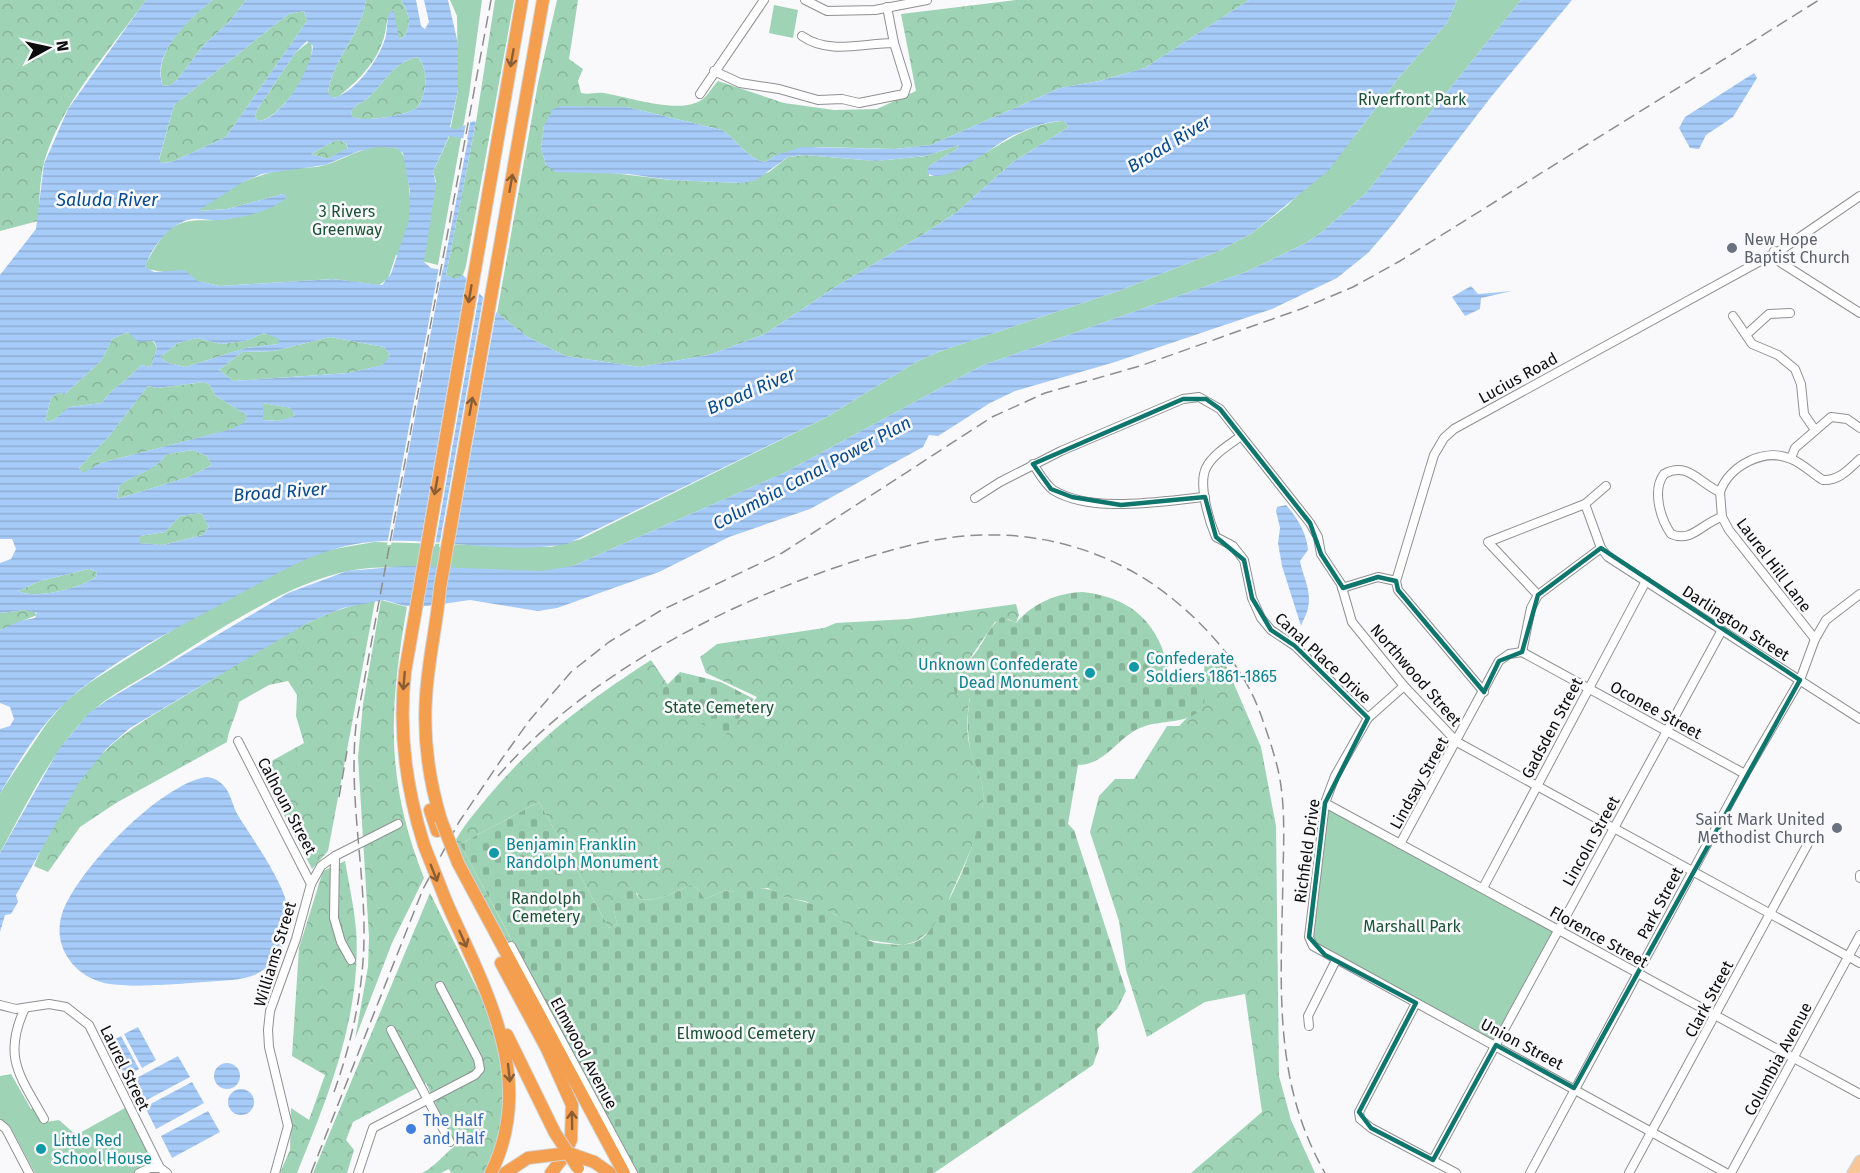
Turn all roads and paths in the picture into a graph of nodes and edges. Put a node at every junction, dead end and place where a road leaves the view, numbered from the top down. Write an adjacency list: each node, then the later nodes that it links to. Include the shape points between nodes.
1 (522, 0): 69 (highway, one-way to 69, bridge, via 403,683 402,743 409,793 424,845)
2 (543, 0): 55 (highway, one-way to 2, bridge, via 439,826 429,769 425,726 427,681 434,620)
3 (764, 0): 9 (street)
4 (805, 0): 6 (street, via 826,11)
5 (927, 0): 6 (street)
6 (887, 7): 8 (street)
7 (802, 36): 8 (street, via 829,47)
8 (894, 43): 9 (street, via 907,85 904,94 879,101 818,100 740,83)
9 (714, 71): 10 (street)
10 (700, 94)
11 (1860, 196): 12 (street, Lucius Road)
12 (1774, 251): 14 (street, via 1780,261); 30 (street, Lucius Road, via 1454,429 1434,455)
13 (1790, 313): 16 (street, via 1769,314)
14 (1860, 313)
15 (1734, 316): 16 (street)
16 (1747, 334): 18 (street, via 1757,347 1778,354 1795,369 1804,414)
17 (1860, 428): 18 (street, via 1847,419 1832,417)
18 (1815, 430): 20 (street, via 1795,448)
19 (1241, 436): 22 (street, Northwood Street, via 1214,404 1199,397 1190,398 1099,433); 25 (street, Canal Place Drive, via 1206,467); 32 (street, Northwood Street, via 1310,523 1321,554)
20 (1791, 458): 21 (street, via 1823,480 1839,477); 24 (street, via 1769,456 1744,463 1727,477)
21 (1860, 459)
22 (1033, 464): 25 (street, via 1051,489 1072,497 1120,505); 26 (street, Northwood Street)
23 (1606, 486): 27 (street)
24 (1720, 492): 28 (street, Laurel Hill Lane); 28 (street, via 1704,486 1682,469 1664,474 1658,488 1661,511 1671,534 1690,537)
25 (1205, 497): 42 (street, Canal Place Drive, via 1216,537 1233,546 1244,560 1252,598 1261,618)
26 (975, 498)
27 (1585, 504): 29 (street); 34 (street, via 1488,542)
28 (1722, 517): 36 (street, Laurel Hill Lane)
29 (1601, 548): 31 (street, Darlington Street, via 1608,557); 34 (street)
30 (1396, 581): 32 (street, via 1378,577); 41 (street, via 1398,590)
31 (1646, 581): 35 (street, Darlington Street); 40 (street, Gadsden Street)
32 (1342, 588): 39 (street, Northwood Street, via 1352,622)
33 (1860, 594): 36 (street, Park Street, via 1826,620)
34 (1538, 595): 37 (street, via 1531,608)
35 (1722, 630): 38 (street, Darlington Street); 44 (street, Lincoln Street)
36 (1815, 639): 38 (street, Park Street)
37 (1522, 652): 40 (street, Oconee Street); 41 (street, Lindsay Street, via 1509,654 1499,662)
38 (1800, 680): 43 (street, Darlington Street); 47 (street, Park Street)
39 (1404, 686): 42 (street, Richfield Drive); 46 (street, Northwood Street)
40 (1588, 688): 44 (street, Oconee Street); 48 (street, Gadsden Street)
41 (1484, 692): 46 (street, Lindsay Street)
42 (1368, 718): 49 (street, Richfield Drive, via 1335,776)
43 (1860, 719)
44 (1666, 731): 47 (street, Oconee Street); 51 (street, Lincoln Street)
45 (238, 741): 57 (street, Calhoun Street)
46 (1457, 742): 48 (street, Northwood Street); 53 (street, Lindsay Street)
47 (1745, 774): 56 (street, Park Street)
48 (1536, 785): 51 (street, Northwood Street); 58 (street, Gadsden Street)
49 (1325, 803): 53 (street, Florence Street); 62 (street, Richfield Drive)
50 (398, 824): 54 (street, Williams Street)
51 (1614, 828): 56 (street, Northwood Street); 60 (street, Lincoln Street)
52 (1811, 838): 59 (street, Clark Street)
53 (1400, 844): 58 (street, Florence Street)
54 (335, 856): 57 (street, Williams Street, via 321,866); 65 (street, Calhoun Street, via 334,918)
55 (455, 867): 96 (highway, one-way to 55, via 570,1140 570,1097); 98 (highway)
56 (1692, 871): 59 (street, Northwood Street); 68 (street, Park Street)
57 (311, 884): 92 (street, Williams Street, via 270,1011 269,1047 288,1126)
58 (1483, 888): 60 (street, Florence Street)
59 (1770, 915): 64 (street, Northwood Street); 74 (street, Clark Street)
60 (1558, 931): 68 (street, Florence Street); 77 (street, Lincoln Street)
61 (1860, 935): 64 (street, Columbia Avenue)
62 (1309, 937): 66 (street, Union Street, via 1312,946)
63 (511, 946): 99 (street, Elmwood Avenue)
64 (1848, 957): 67 (street, Northwood Street); 78 (street, Columbia Avenue)
65 (351, 960)
66 (1336, 960): 71 (street, Union Street); 75 (street, via 1308,1016)
67 (1860, 963)
68 (1638, 974): 74 (street, Florence Street); 79 (street, Park Street)
69 (479, 978): 89 (highway, bridge, via 555,1133); 94 (highway, one-way to 94, via 506,1050 510,1077 507,1125)
70 (440, 986): 81 (street, via 479,1064 475,1075)
71 (1416, 1003): 77 (street, Union Street); 86 (street, via 1359,1112 1360,1119 1371,1128)
72 (0, 1005): 73 (street, Laurel Street)
73 (25, 1008): 82 (street, via 15,1035 16,1069); 88 (street, Laurel Street, via 49,1004 66,1007 89,1026)
74 (1715, 1017): 78 (street, Florence Street); 84 (street, Clark Street)
75 (1309, 1026)
76 (391, 1030): 81 (street)
77 (1496, 1045): 79 (street, Union Street); 86 (street, Lincoln Street)
78 (1794, 1059): 80 (street, Florence Street); 104 (street, Columbia Avenue)
79 (1574, 1088): 84 (street, Union Street); 101 (street, Park Street)
80 (1860, 1094)
81 (428, 1099): 85 (street); 93 (street, via 373,1128)
82 (44, 1119)
83 (0, 1124): 90 (street)
84 (1653, 1131): 102 (street, Clark Street); 103 (street, Union Street)
85 (450, 1142)
86 (1433, 1160): 100 (street)
87 (1860, 1161): 105 (main road)
88 (164, 1170): 91 (street, via 150,1168)
89 (580, 1171)
90 (29, 1173)
91 (139, 1173)
92 (275, 1173)
93 (358, 1173)
94 (491, 1173)
95 (505, 1173): 97 (highway, bridge, via 528,1158 569,1153)
96 (551, 1173)
97 (610, 1173)
98 (624, 1173)
99 (633, 1173)
100 (1456, 1173)
101 (1530, 1173)
102 (1629, 1173)
103 (1726, 1173)
104 (1731, 1173)
105 (1853, 1173)

